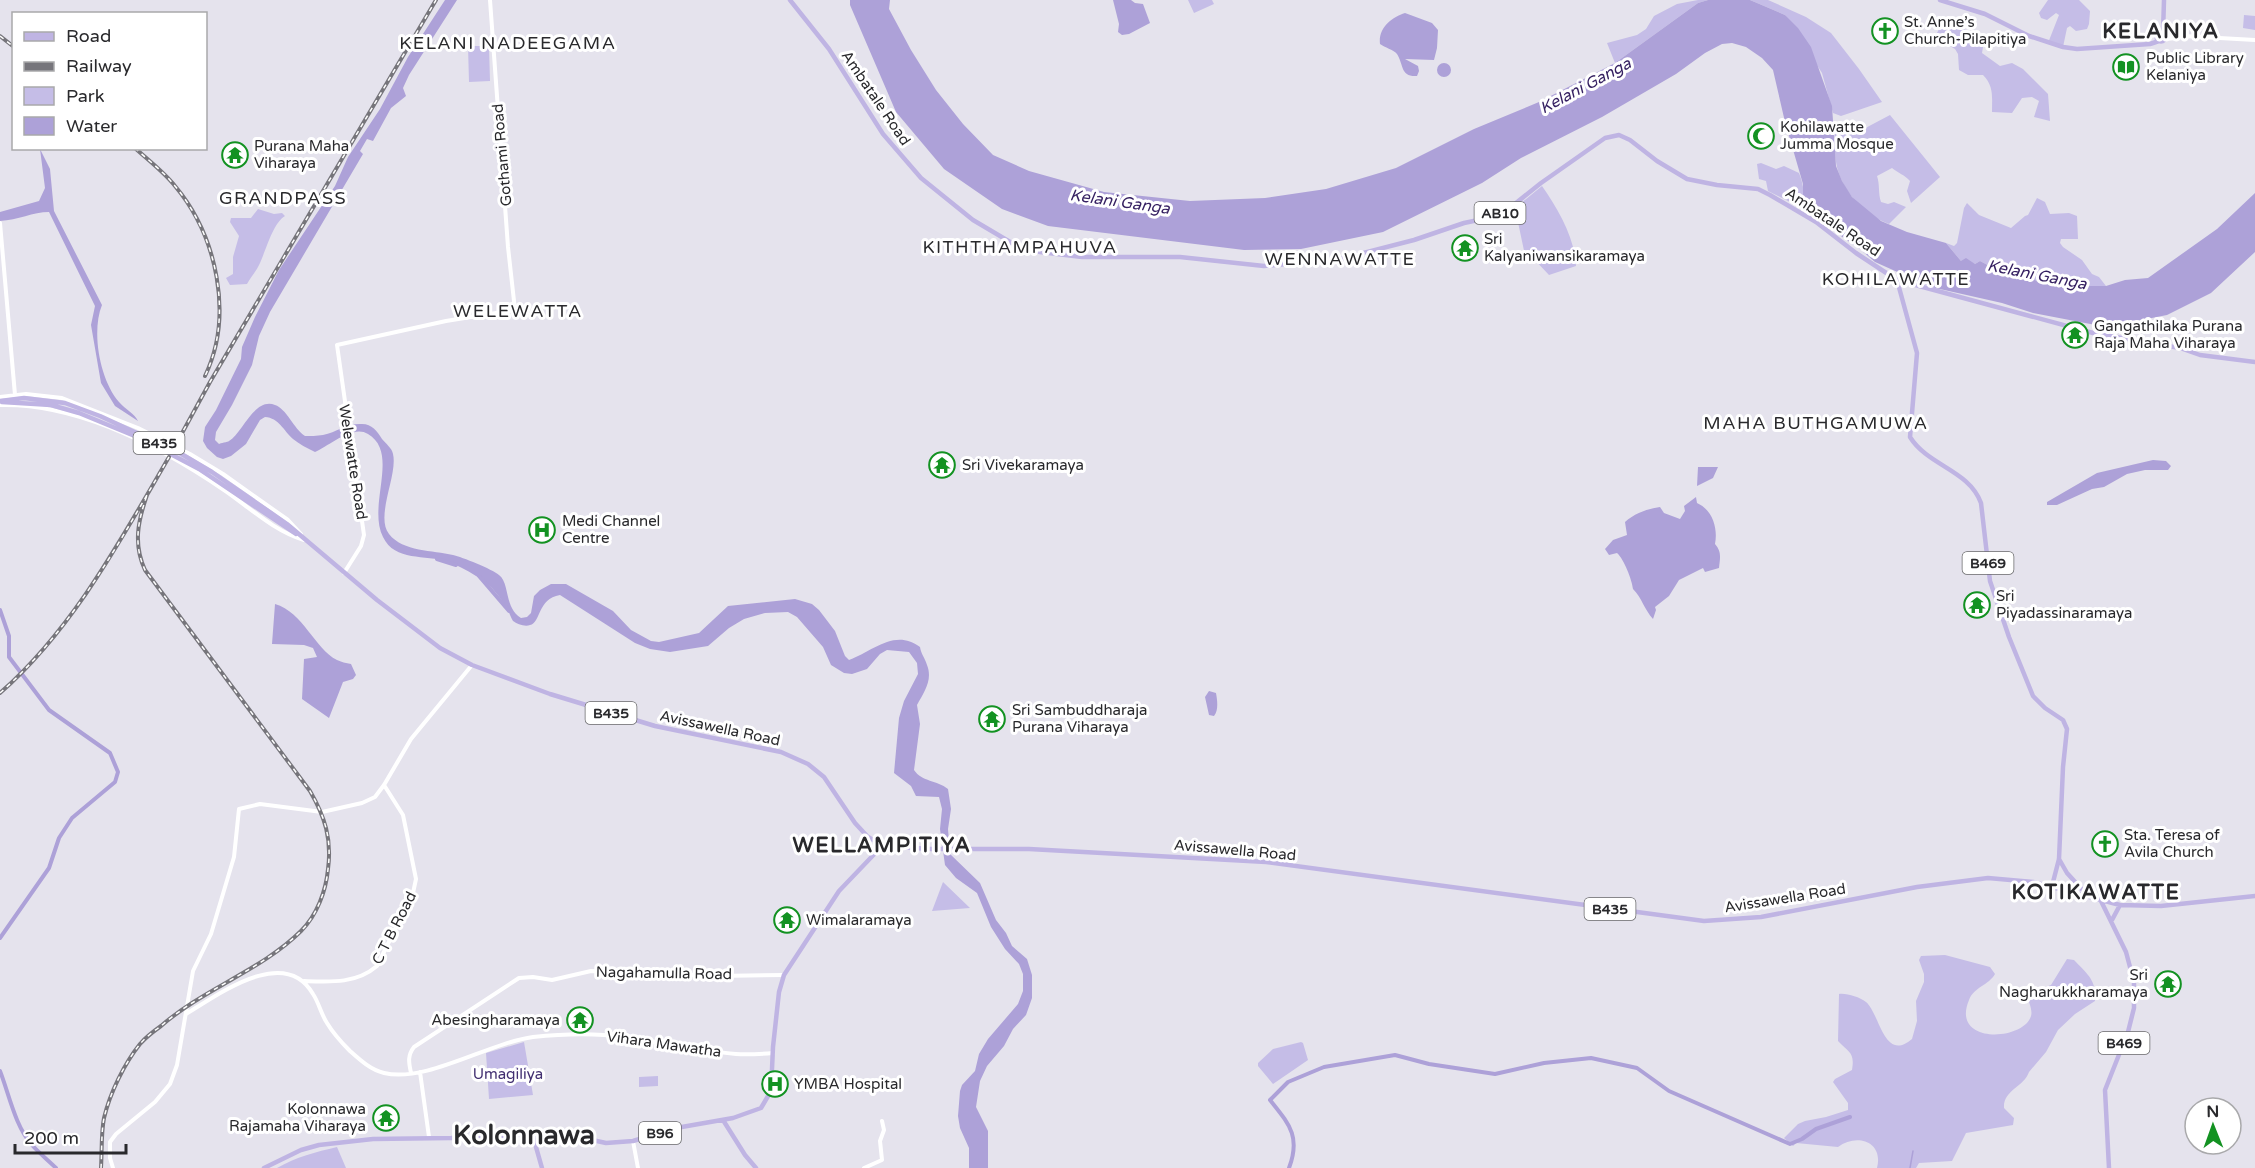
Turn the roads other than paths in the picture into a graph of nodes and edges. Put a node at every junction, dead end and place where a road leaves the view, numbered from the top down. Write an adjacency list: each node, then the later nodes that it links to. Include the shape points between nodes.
1 (490, 0): 10 (street, Gothami Road, via 515,310)
2 (790, 0): 9 (main road, Ambatale Road / AB10, via 829,49 883,134 916,173 973,220 1033,250 1082,257 1180,257 1264,266 1336,260 1488,218 1511,207 1605,138 1619,135 1687,179 1758,189 1770,195 1816,222)
3 (1940, 0): 7 (main road, via 1986,14 2029,36 2063,47)
4 (2164, 0): 5 (main road)
5 (2162, 35): 6 (street); 7 (main road); 7 (main road, via 2159,41)
6 (2255, 39)
7 (2140, 44)
8 (0, 223): 12 (street)
9 (1897, 280): 11 (main road, Ambatale Road / AB10, via 2082,330 2200,355); 21 (main road, B469, via 1917,353 1910,437 1978,493 1991,585 2009,637 2033,696 2066,726)
10 (337, 345): 17 (street, Welewatte Road, via 364,535)
11 (2255, 362)
12 (15, 395): 13 (street); 14 (street, via 36,394 75,402)
13 (0, 401): 15 (street, via 69,413 127,436); 16 (main road, Avissawella Road / B435, via 32,398 65,403 144,435 212,472)
14 (190, 454): 15 (street); 16 (street, via 288,520)
15 (183, 465): 16 (street, via 284,532)
16 (304, 540): 17 (main road, Avissawella Road / B435)
17 (344, 573): 18 (main road, Avissawella Road / B435, via 440,648)
18 (472, 665): 19 (street, via 411,739); 20 (main road, Avissawella Road / B435, via 655,726 781,752 808,764 824,777 855,823)
19 (384, 785): 29 (street, C T B Road, via 403,814 407,828 416,879 413,893 377,966 370,972 339,982); 30 (street, via 375,797 362,803 322,812 260,804 239,809 234,857 212,934 193,971)
20 (882, 846): 22 (main road, Avissawella Road / B435, via 1029,849 1266,862 1704,921 1761,916 1974,879 2016,879); 28 (main road, B96, via 839,891)
21 (2059, 859): 22 (main road); 23 (main road)
22 (2052, 886): 23 (main road, Avissawella Road / B435)
23 (2087, 896): 25 (main road, Avissawella Road / B435)
24 (2255, 896): 26 (main road, Avissawella Road / B435, via 2161,906)
25 (2101, 901): 26 (main road, Avissawella Road / B435); 27 (main road, B469)
26 (2120, 905): 27 (main road)
27 (2112, 920): 47 (main road, B469, via 2132,968 2135,994 2128,1032 2105,1090)
28 (784, 975): 31 (main road, B96); 33 (street, Nagahamulla Road, via 591,971 552,980 519,978 414,1047 409,1053)
29 (304, 981): 30 (street, via 285,973 260,975); 33 (street, Vihara Mawatha, via 327,1024 358,1058 381,1073)
30 (186, 1014): 41 (street, via 170,1084 110,1142)
31 (772, 1053): 32 (street, Vihara Mawatha, via 737,1054 624,1037 533,1037); 34 (main road, B96, via 771,1091 765,1104)
32 (420, 1072): 33 (street, Vihara Mawatha); 39 (street)
33 (411, 1073)
34 (733, 1118): 35 (main road, B96); 37 (main road)
35 (723, 1120): 37 (main road); 40 (main road, B96)
36 (882, 1121): 46 (street, via 881,1161)
37 (732, 1132): 45 (main road)
38 (532, 1133): 39 (main road, B96); 40 (main road, B96, via 560,1133 606,1143); 43 (main road)
39 (429, 1137): 42 (main road, B96, via 318,1145)
40 (633, 1141): 44 (street)
41 (113, 1168)
42 (264, 1168)
43 (542, 1168)
44 (638, 1168)
45 (756, 1168)
46 (864, 1168)
47 (2109, 1168)

